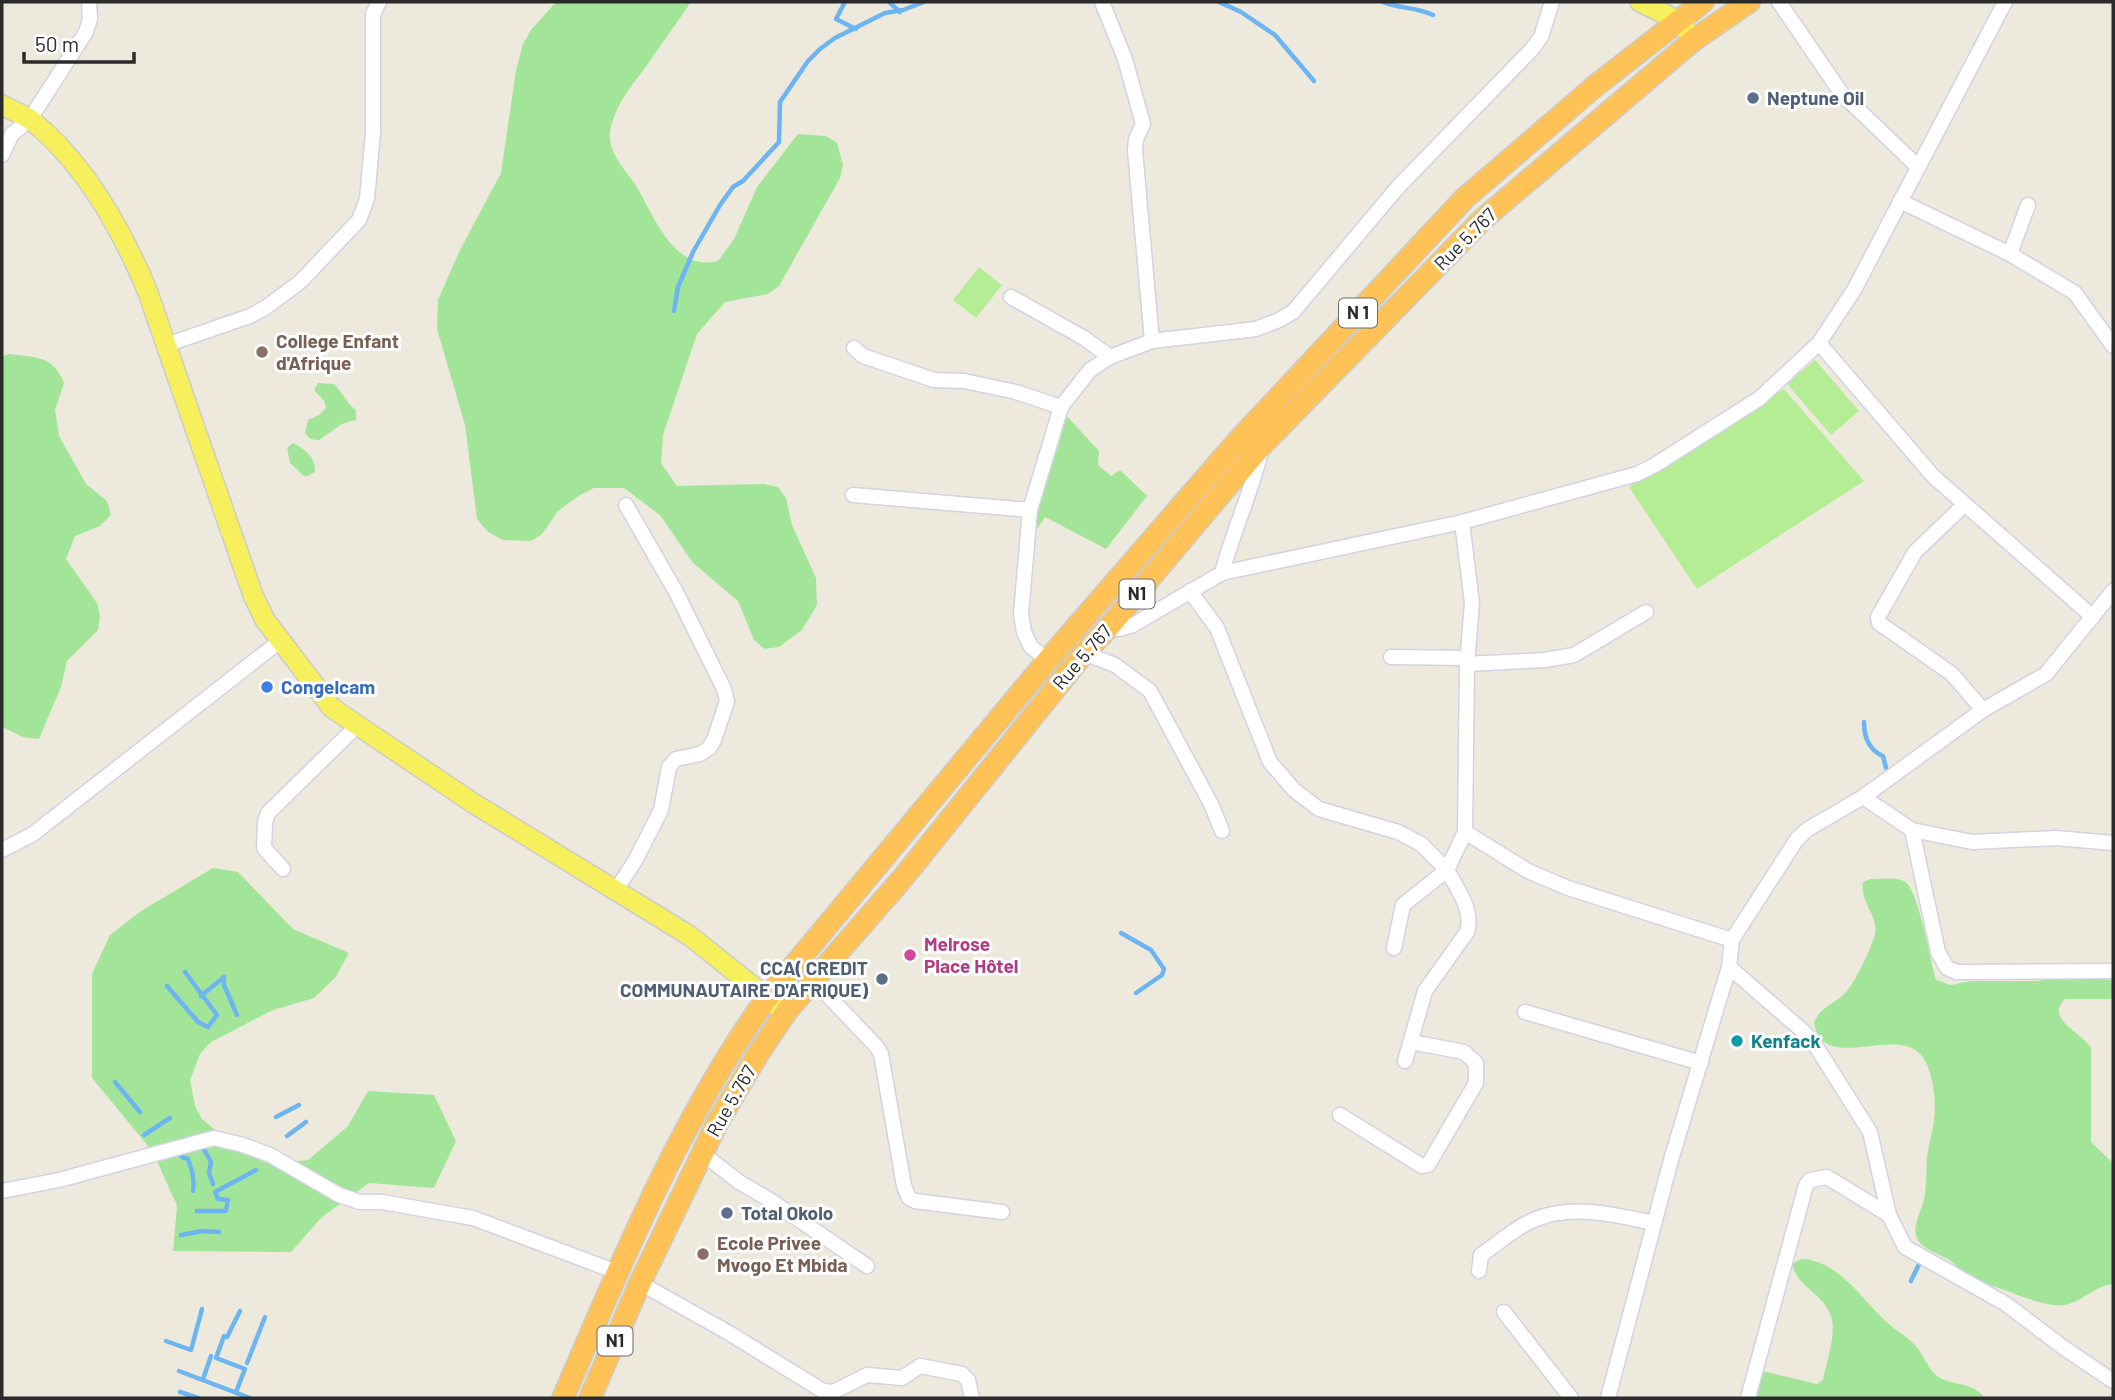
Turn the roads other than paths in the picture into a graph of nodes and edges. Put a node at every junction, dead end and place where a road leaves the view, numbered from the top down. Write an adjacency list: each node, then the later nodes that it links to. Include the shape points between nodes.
1 (89, 2): 14 (street, via 86,32)
2 (362, 2): 10 (street)
3 (1102, 2): 21 (street, via 1125,59 1143,124 1135,150)
4 (1552, 2): 21 (street, via 1541,37 1532,49 1398,187 1293,312 1256,329)
5 (1640, 2): 11 (main road)
6 (1703, 2): 11 (highway, N 1)
7 (1749, 2): 12 (highway, Rue 5.767 / N1)
8 (1779, 2): 16 (street, via 1842,94)
9 (2005, 2): 16 (street)
10 (376, 8): 23 (street, via 373,132 367,199 359,220 300,282 265,308)
11 (1677, 20): 12 (main road); 43 (highway, N 1, via 1465,198 1235,444)
12 (1695, 39): 28 (highway, Rue 5.767 / N1, via 1483,219)
13 (2, 105): 14 (main road)
14 (30, 120): 15 (street, via 12,134); 23 (main road, via 65,153 127,243)
15 (2, 155)
16 (1917, 166): 17 (street)
17 (1900, 201): 19 (street); 22 (street, via 1854,290)
18 (2028, 205): 19 (street)
19 (2010, 254): 24 (street, via 2075,293)
20 (1011, 297): 26 (street)
21 (1152, 341): 26 (street)
22 (1819, 343): 31 (street, via 1933,476); 33 (street, via 1760,398 1655,465 1618,481)
23 (166, 345): 40 (main road, via 253,595)
24 (2113, 346)
25 (854, 348): 27 (street, via 863,356 934,380 1016,392)
26 (1110, 356): 27 (street, via 1090,370)
27 (1061, 407): 32 (street)
28 (1262, 445): 34 (street, via 1252,489); 39 (highway, Rue 5.767 / N1)
29 (853, 495): 32 (street)
30 (626, 505): 55 (street, via 676,592 727,701 709,748 669,767 661,810)
31 (1964, 505): 38 (street); 45 (street, via 1915,552 1878,617 1879,623 1952,674)
32 (1030, 510): 43 (street, via 1021,614 1031,647)
33 (1462, 522): 34 (street); 44 (street, via 1472,603)
34 (1222, 573): 35 (street)
35 (1190, 591): 39 (street, via 1133,625); 54 (street, via 1217,628 1270,762 1294,790 1320,809 1398,832 1421,844)
36 (2113, 591): 38 (street)
37 (1646, 612): 44 (street, via 1574,654 1545,660)
38 (2093, 617): 45 (street, via 2046,674)
39 (1107, 629): 41 (highway, Rue 5.767 / N1)
40 (280, 641): 46 (main road, via 332,708); 52 (street, via 33,834)
41 (1084, 653): 49 (street, via 1115,665 1150,691); 60 (highway, Rue 5.767 / N1)
42 (1391, 657): 44 (street)
43 (1048, 660): 61 (highway, N 1)
44 (1467, 661): 50 (street)
45 (1983, 710): 47 (street)
46 (357, 726): 53 (street, via 268,813 264,848); 55 (main road)
47 (1863, 797): 48 (street); 56 (street, via 1797,839)
48 (1912, 830): 51 (street, via 1972,842 2056,838); 59 (street, via 1938,952 1947,968 1957,972)
49 (1222, 831)
50 (1465, 832): 54 (street); 56 (street, via 1528,871 1568,888)
51 (2113, 843)
52 (2, 850)
53 (283, 869)
54 (1447, 870): 57 (street, via 1403,905); 64 (street, via 1462,896 1470,924 1425,991)
55 (616, 890): 61 (main road, via 690,936)
56 (1732, 940): 58 (street)
57 (1394, 948)
58 (1729, 967): 66 (street); 71 (street, via 1817,1048 1870,1132)
59 (2113, 971)
60 (814, 981): 62 (highway, Rue 5.767 / N1); 70 (street, via 881,1054 909,1198)
61 (767, 998): 62 (main road); 75 (highway, N 1, via 733,1045 694,1116)
62 (786, 1012): 68 (highway, Rue 5.767 / N1)
63 (1525, 1012): 66 (street)
64 (1411, 1042): 65 (street); 67 (street, via 1464,1052 1476,1063 1476,1083 1428,1165 1422,1166)
65 (1405, 1061)
66 (1701, 1063): 72 (street)
67 (1340, 1115)
68 (702, 1153): 73 (street); 76 (highway, Rue 5.767 / N1)
69 (2, 1191): 75 (street, via 214,1138 270,1155 339,1195 360,1202 473,1218)
70 (1002, 1212)
71 (1889, 1215): 78 (street, via 1905,1247 2006,1304); 84 (street, via 1826,1177 1806,1185)
72 (1654, 1223): 74 (street, via 1599,1212 1563,1212 1534,1219 1481,1255); 83 (street)
73 (867, 1266)
74 (1479, 1271)
75 (617, 1272): 79 (highway, N 1)
76 (640, 1283): 80 (highway, Rue 5.767 / N1); 81 (street, via 822,1391 833,1392 867,1375 902,1378 926,1366 962,1374)
77 (1504, 1312): 82 (street)
78 (2113, 1381)
79 (564, 1398)
80 (590, 1398)
81 (972, 1398)
82 (1571, 1398)
83 (1608, 1398)
84 (1748, 1398)

